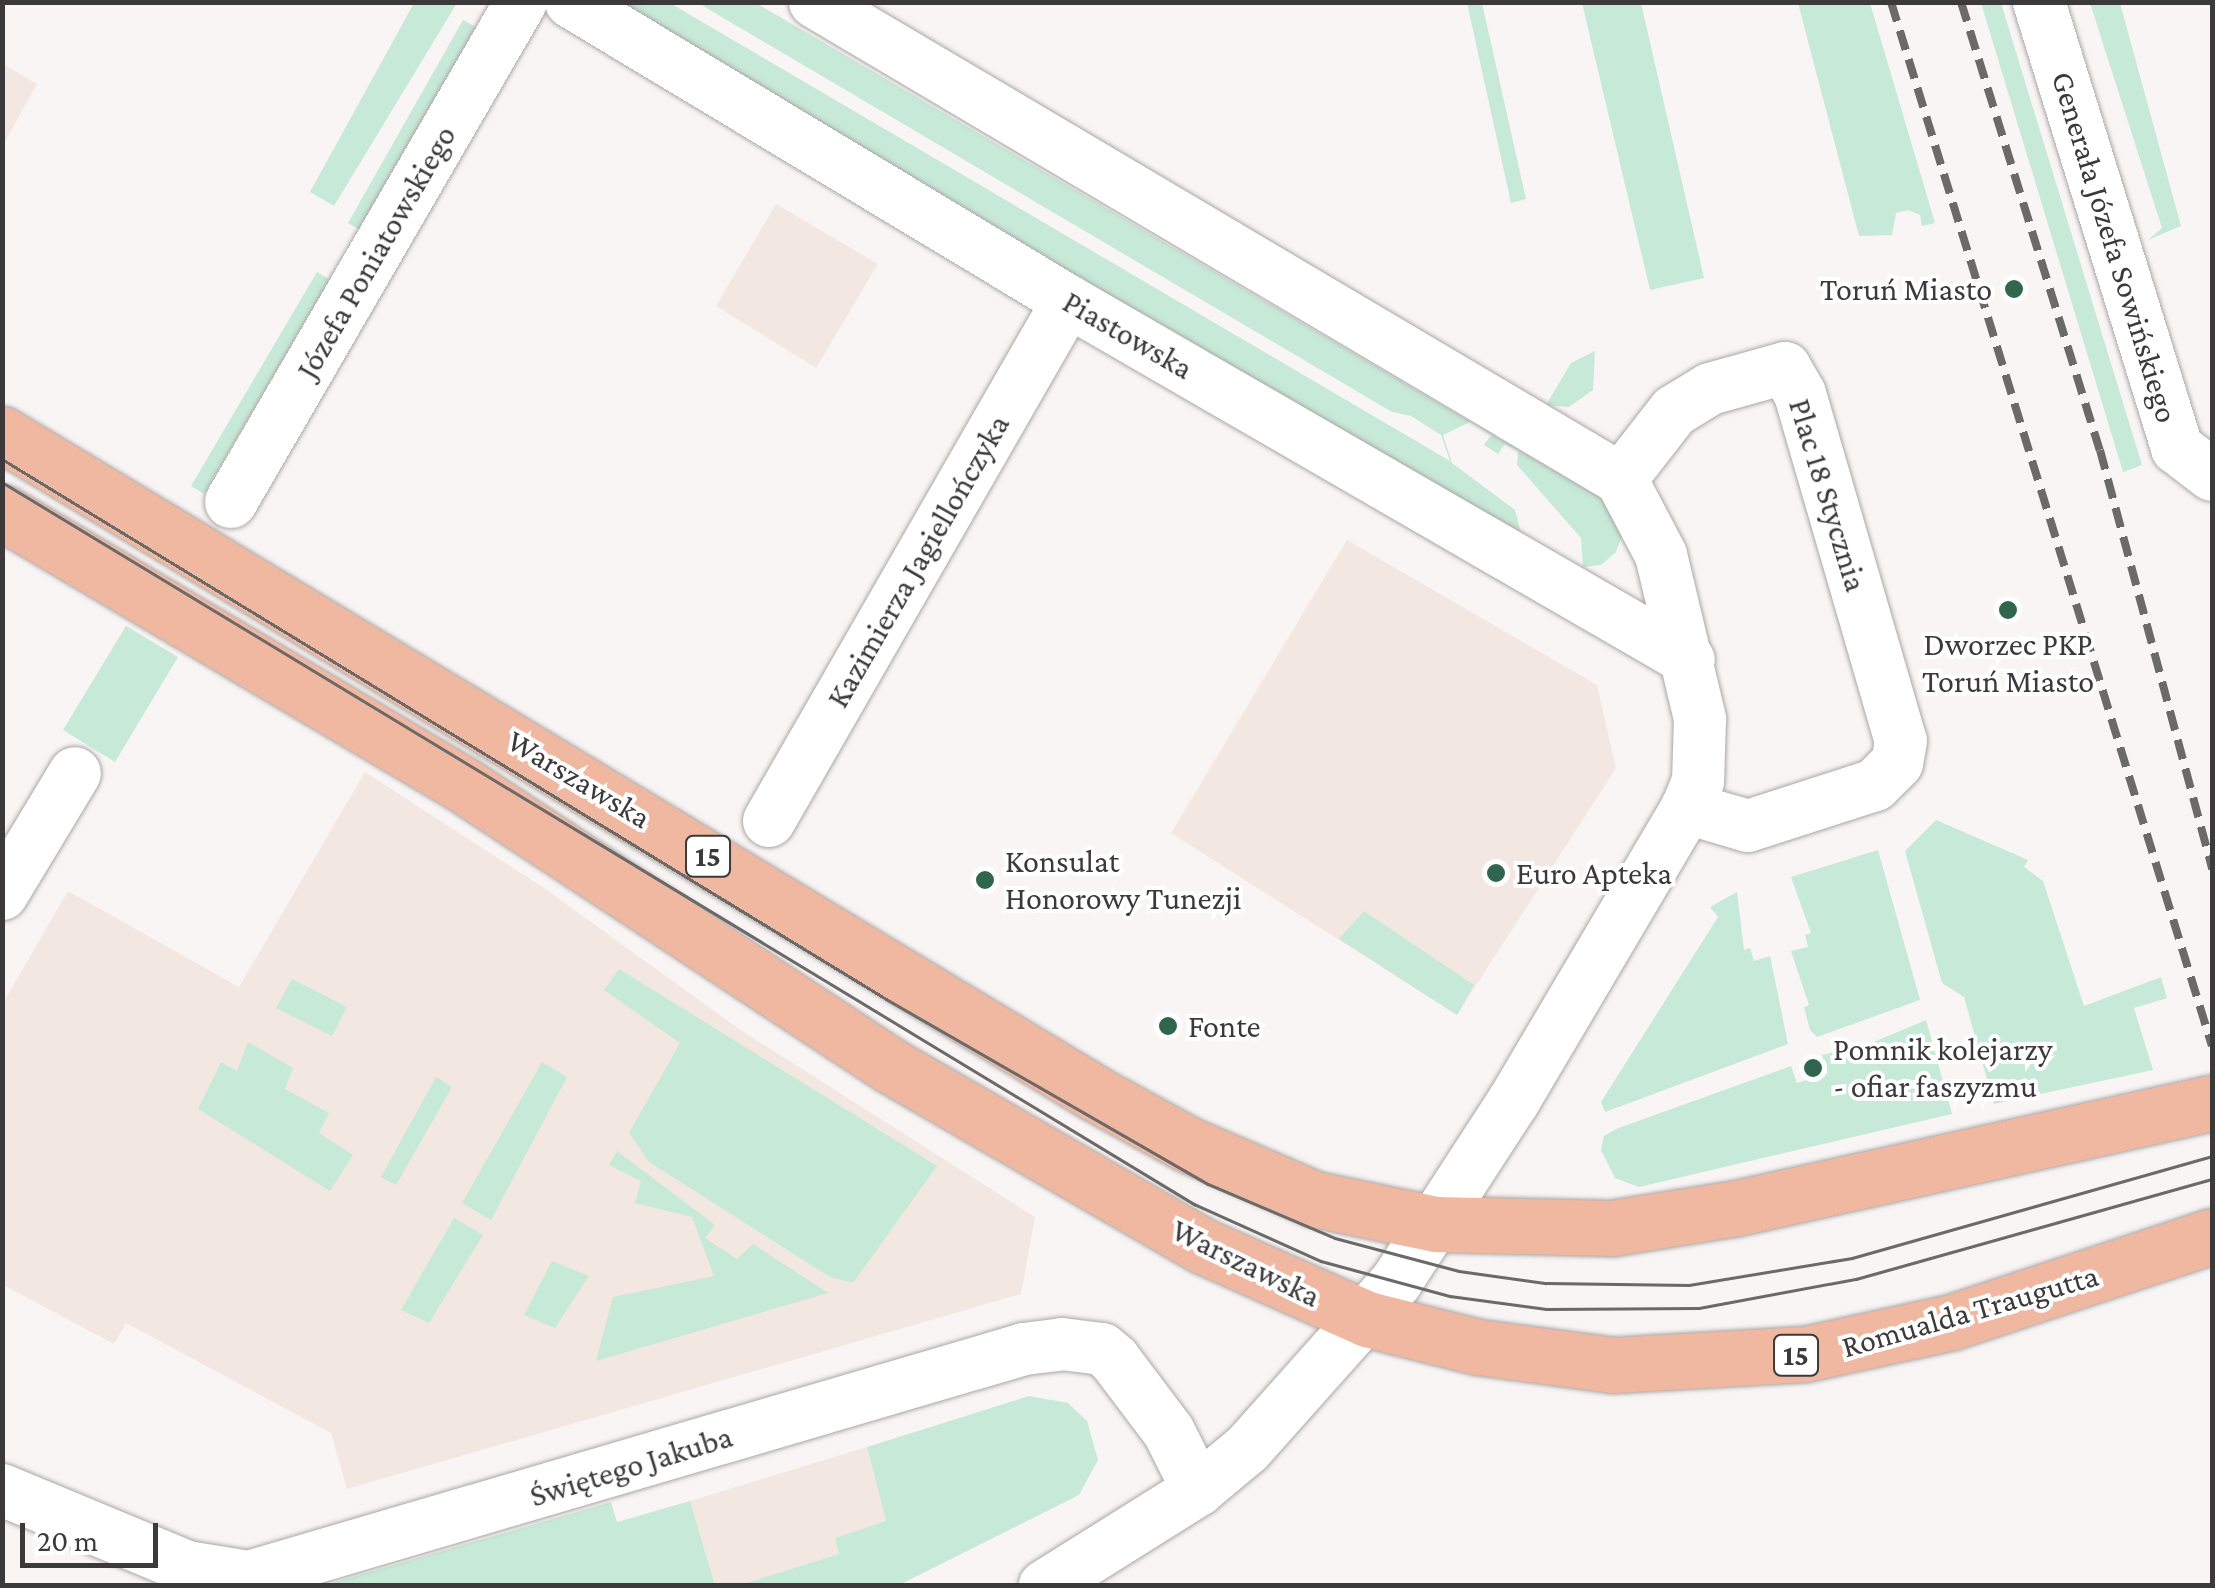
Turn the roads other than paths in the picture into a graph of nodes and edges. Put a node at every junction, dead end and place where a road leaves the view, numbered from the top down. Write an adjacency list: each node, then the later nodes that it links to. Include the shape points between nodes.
1 (521, 2): 9 (street, Józefa Poniatowskiego)
2 (571, 2): 5 (street, Piastowska)
3 (816, 2): 8 (street)
4 (2039, 2): 7 (street, Generała Józefa Sowińskiego, via 2177,448)
5 (1068, 301): 11 (street, Piastowska); 14 (street, Kazimierza Jagiellończyka)
6 (2, 434): 17 (main road, Warszawska / 15, via 1096,1094 1278,1186)
7 (2212, 475)
8 (1621, 480): 11 (street, via 1661,556); 13 (street, Plac 18 Stycznia, via 1674,410 1710,389 1785,368 1800,394 1901,740 1897,764 1875,785 1748,826)
9 (230, 502)
10 (2, 512): 19 (main road, Warszawska / 15, via 462,784 891,1066 1203,1246)
11 (1689, 660): 13 (street, via 1700,752)
12 (75, 773): 15 (street)
13 (1688, 808): 17 (street)
14 (769, 821)
15 (2, 894)
16 (2212, 1104): 17 (main road, 15, via 1657,1222 1521,1230)
17 (1436, 1224): 19 (street)
18 (2212, 1236): 19 (main road, Romualda Traugutta / 15, via 1952,1322 1767,1358 1664,1366 1547,1359)
19 (1367, 1319): 21 (street, via 1247,1450)
20 (2, 1490): 21 (street, Świętego Jakuba, via 187,1567 250,1578 1024,1349 1062,1344 1102,1350 1114,1359 1169,1432)
21 (1198, 1490): 22 (street)
22 (1045, 1586)

